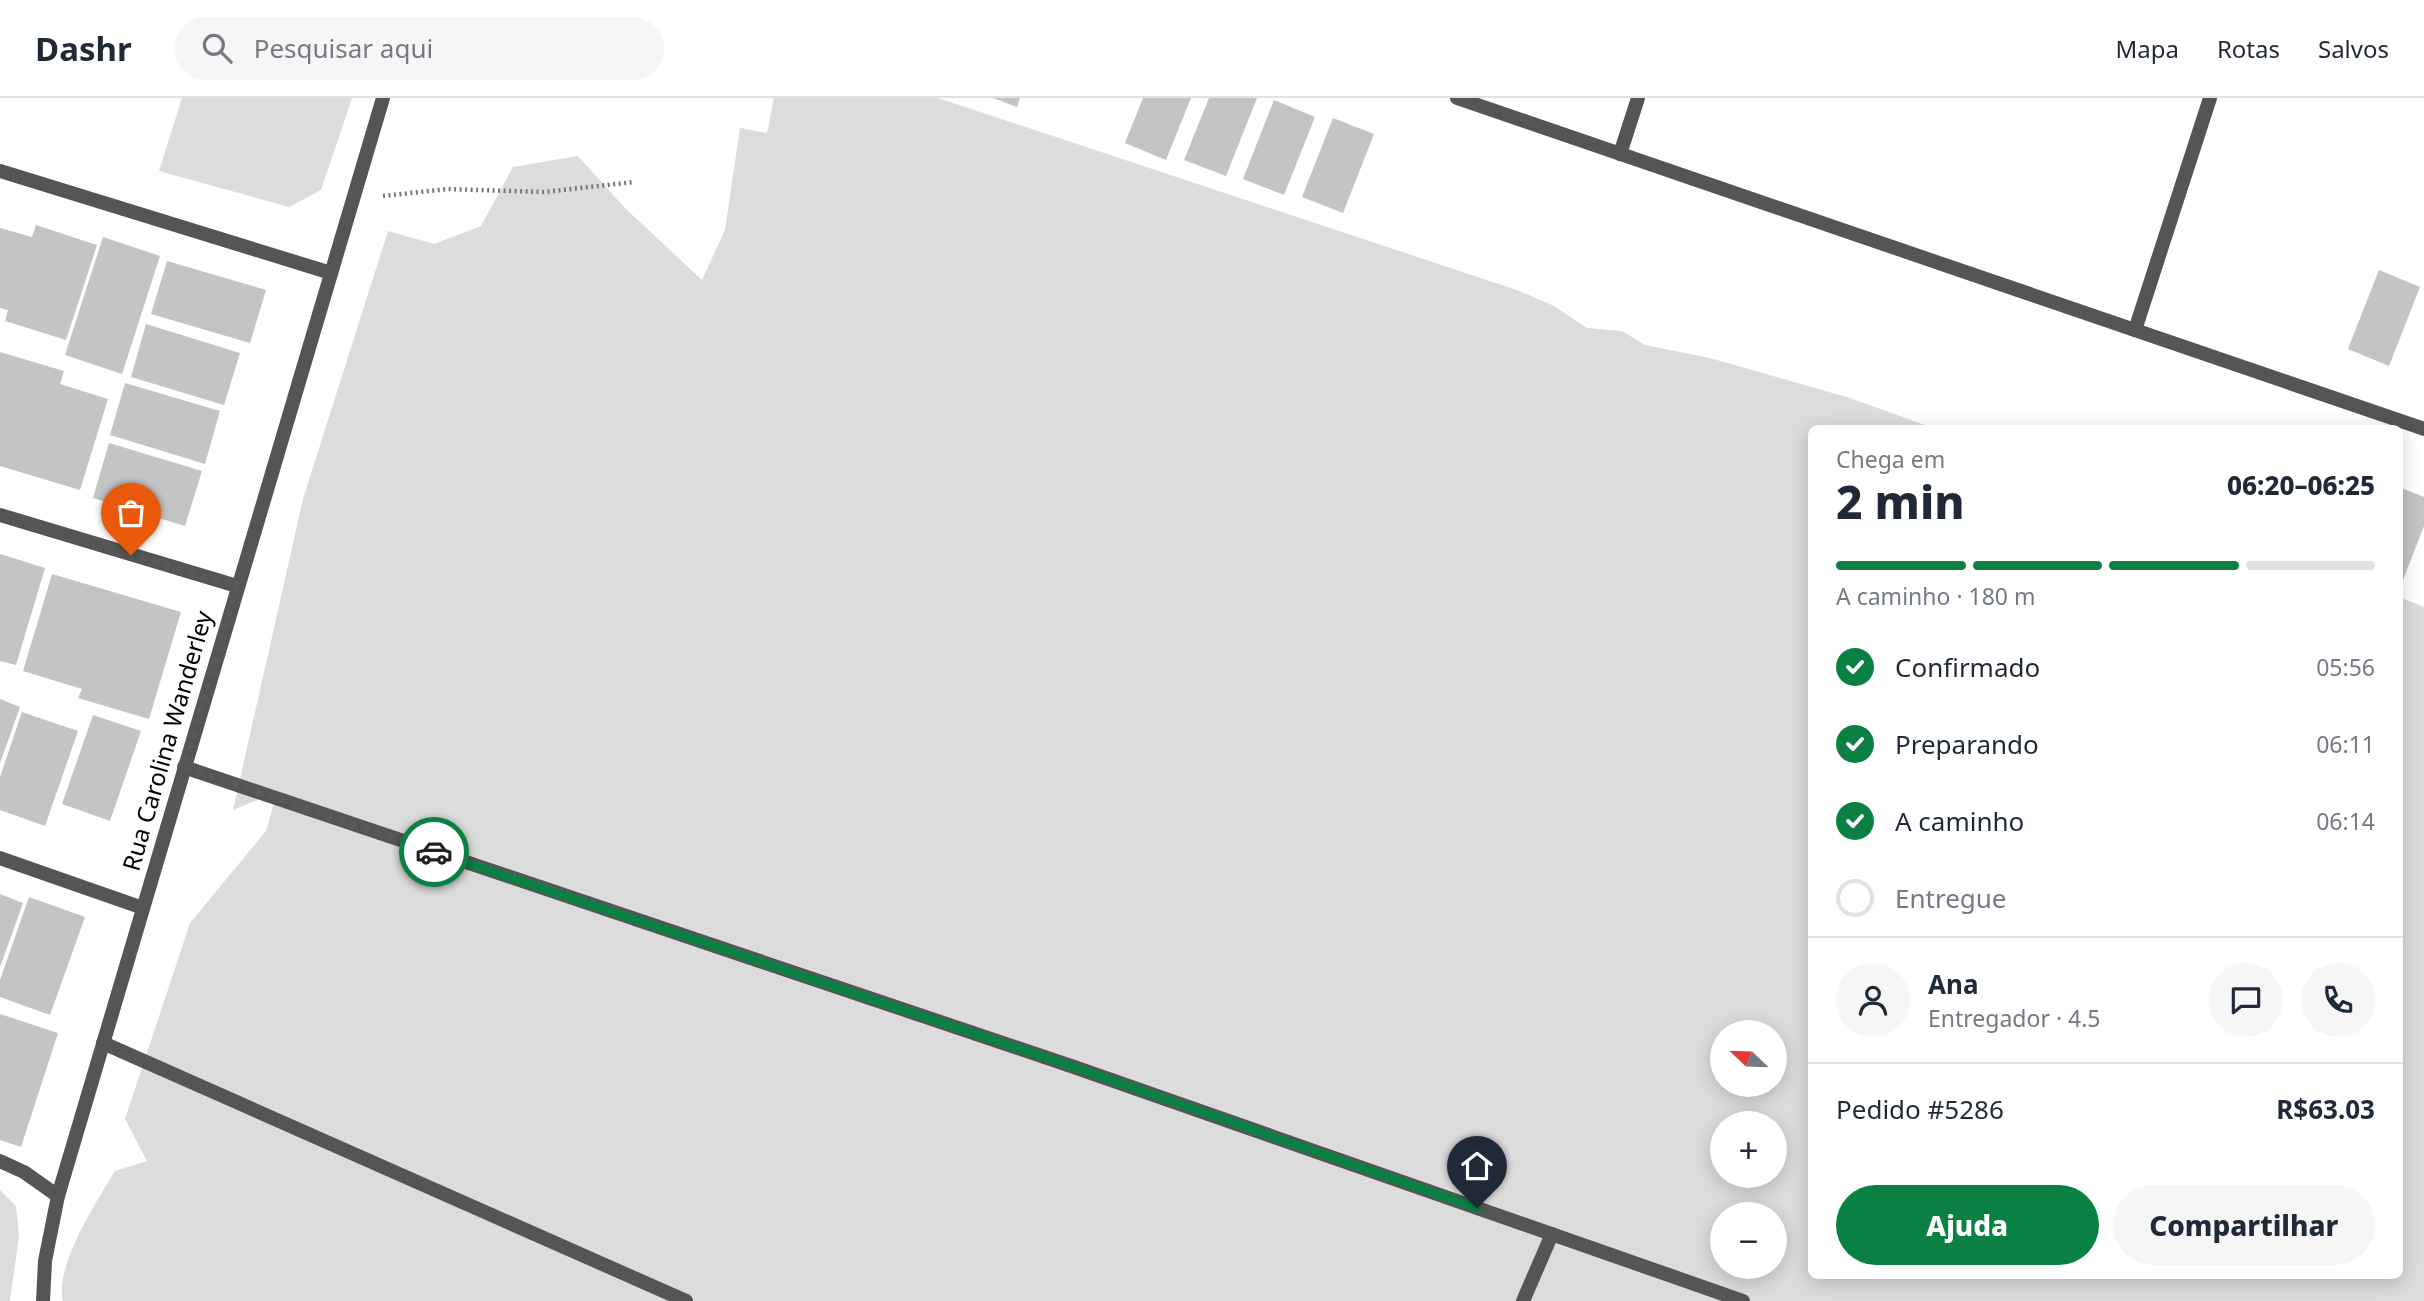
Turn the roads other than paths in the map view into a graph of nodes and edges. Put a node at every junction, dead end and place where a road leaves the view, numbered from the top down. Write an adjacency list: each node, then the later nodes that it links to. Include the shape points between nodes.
1 (383, 98): 7 (street, Rua Carolina Wanderley)
2 (1457, 98): 5 (street)
3 (1638, 98): 5 (street)
4 (2210, 98): 8 (street)
5 (1620, 154): 8 (street)
6 (0, 170): 7 (street)
7 (331, 273): 11 (street, Rua Carolina Wanderley)
8 (2135, 330): 9 (street)
9 (2424, 429)
10 (0, 515): 11 (street)
11 (237, 586): 12 (street, Rua Carolina Wanderley)
12 (184, 767): 14 (street, Rua Carolina Wanderley); 18 (street)
13 (0, 858): 14 (street)
14 (143, 908): 15 (street, Rua Carolina Wanderley)
15 (103, 1043): 17 (street, Rua Carolina Wanderley); 20 (street)
16 (0, 1161): 17 (street)
17 (58, 1196): 19 (street, Rua Carolina Wanderley, via 45,1261)
18 (1552, 1234): 21 (street); 22 (street)
19 (43, 1301)
20 (686, 1301)
21 (1522, 1301)
22 (1743, 1301)

